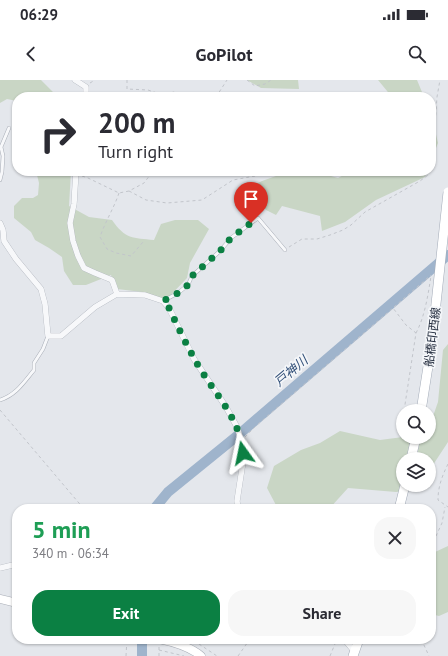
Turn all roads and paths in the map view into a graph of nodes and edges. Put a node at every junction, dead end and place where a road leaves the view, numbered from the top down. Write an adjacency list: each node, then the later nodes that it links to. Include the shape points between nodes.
1 (74, 80): 7 (street, via 86,87)
2 (128, 80): 8 (path, via 127,89)
3 (227, 80): 9 (path)
4 (247, 80): 5 (path, via 255,86)
5 (271, 80)
6 (440, 80): 10 (path)
7 (86, 92)
8 (154, 92)
9 (219, 92)
10 (436, 111)
11 (9, 128): 17 (lane, via 0,147 3,156)
12 (75, 176): 24 (street, via 74,204 70,223 78,256 84,268 112,280)
13 (83, 176): 20 (path)
14 (149, 176): 18 (path, via 144,183)
15 (255, 176): 18 (path, via 233,180 202,200 146,200)
16 (426, 176): 23 (path, via 365,212 343,230 330,236 302,239)
17 (0, 180)
18 (129, 191): 20 (path)
19 (448, 192): 31 (main road, 船橋印西線, bridge, via 432,341)
20 (119, 193): 22 (path, via 100,238 107,249 131,256)
21 (0, 223): 28 (street, via 4,241 41,289)
22 (142, 242)
23 (285, 250): 25 (lane, via 258,218 231,238 192,276 188,285)
24 (116, 294): 25 (street, via 145,295); 28 (street, via 95,307 61,336)
25 (163, 301): 33 (street, via 194,358 237,427)
26 (393, 308): 27 (path); 27 (path, via 431,275 421,324); 33 (path)
27 (416, 333): 30 (path)
28 (48, 336): 29 (lane, via 34,363 34,370 14,393)
29 (0, 400)
30 (405, 404)
31 (422, 404)
32 (0, 410): 36 (path)
33 (241, 440): 37 (street, via 243,462)
34 (448, 464): 39 (path, via 438,494 438,500)
35 (403, 492): 38 (main road)
36 (80, 504)
37 (237, 504)
38 (400, 504)
39 (446, 506): 40 (path); 41 (path)
40 (448, 507)
41 (436, 536)
42 (12, 565): 43 (street)
43 (0, 568)
44 (0, 599): 45 (street)
45 (12, 602)
46 (127, 644): 57 (path)
47 (159, 644): 55 (path)
48 (179, 644): 60 (street)
49 (199, 644): 61 (path)
50 (246, 644): 62 (path)
51 (335, 644): 63 (path)
52 (348, 644): 56 (street)
53 (358, 644): 56 (main road)
54 (424, 644): 64 (path)
55 (159, 650): 58 (path); 59 (path)
56 (356, 655)
57 (126, 656)
58 (158, 656)
59 (184, 656)
60 (201, 656)
61 (217, 656)
62 (238, 656)
63 (330, 656)
64 (429, 656)

